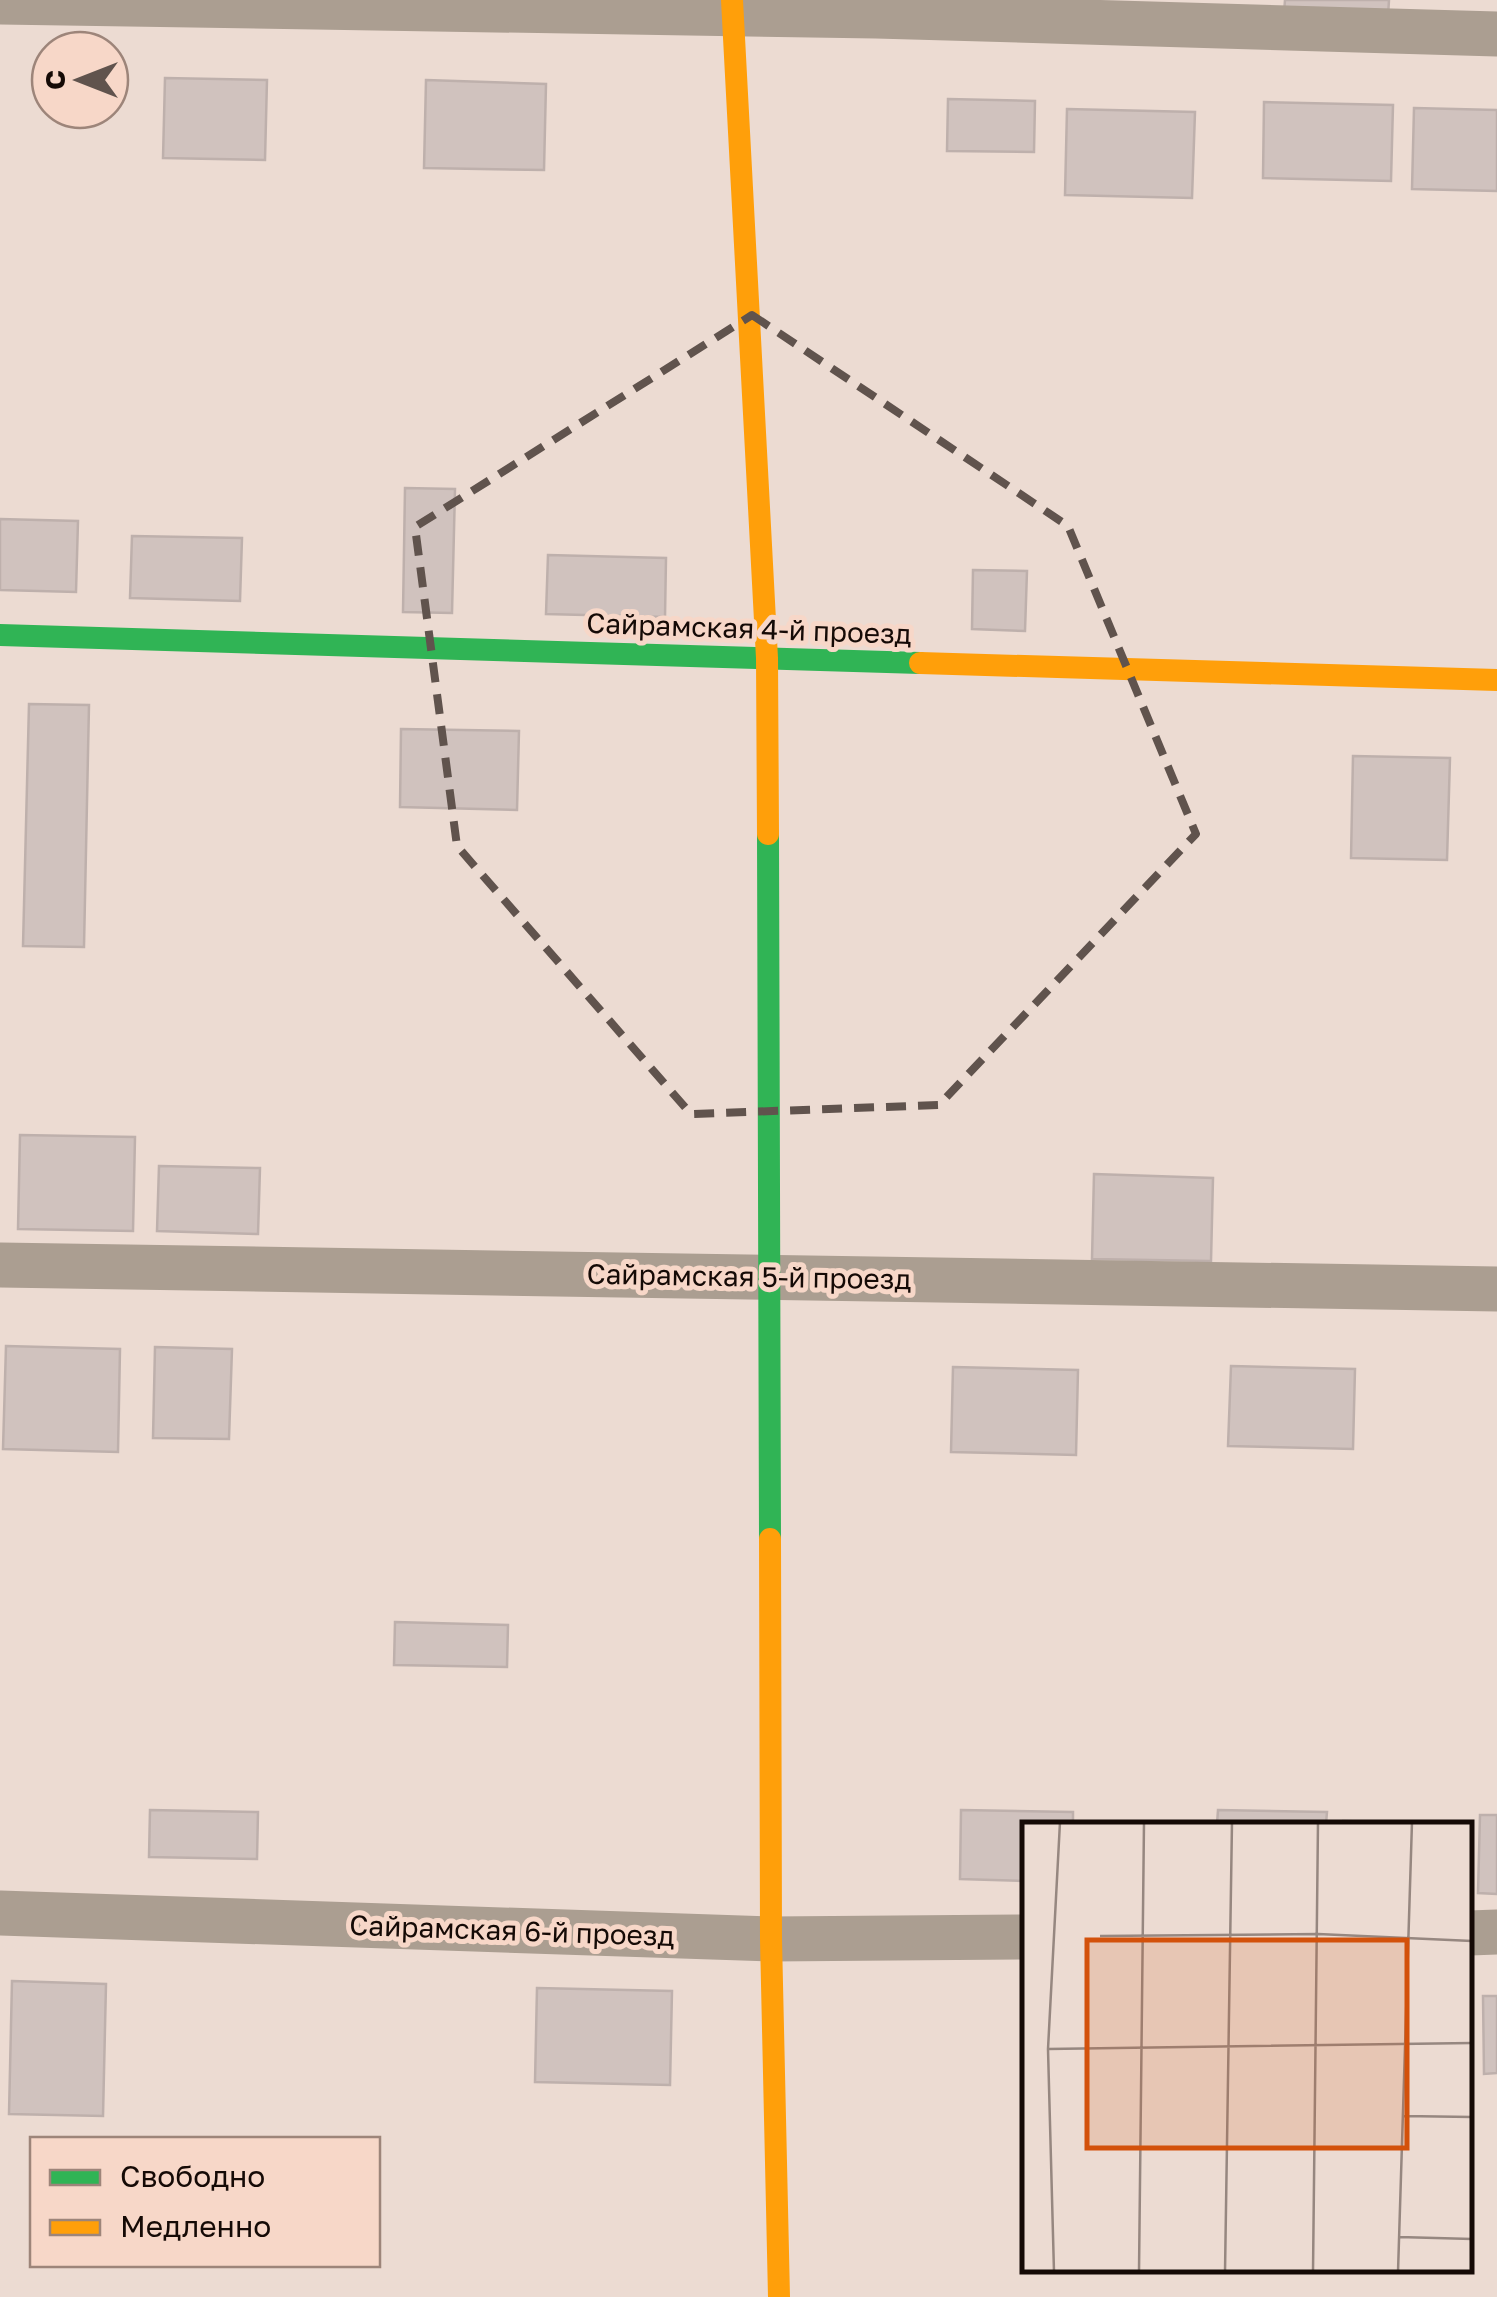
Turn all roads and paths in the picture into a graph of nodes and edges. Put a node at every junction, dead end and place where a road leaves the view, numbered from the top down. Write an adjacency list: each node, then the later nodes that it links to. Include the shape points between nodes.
1 (0, 2): 2 (street)
2 (732, 7): 3 (street); 6 (street)
3 (1265, 14): 4 (street)
4 (1497, 34)
5 (0, 635): 6 (street, Сайрамская 4-й проезд)
6 (766, 658): 7 (street, Сайрамская 4-й проезд); 9 (street)
7 (1497, 680)
8 (0, 1265): 9 (street, Сайрамская 5-й проезд)
9 (769, 1276): 10 (street, Сайрамская 5-й проезд); 13 (street)
10 (1497, 1289)
11 (0, 1913): 13 (street, Сайрамская 6-й проезд)
12 (1022, 1937): 13 (street, Сайрамская 6-й проезд)
13 (771, 1939): 14 (street)
14 (779, 2297)

